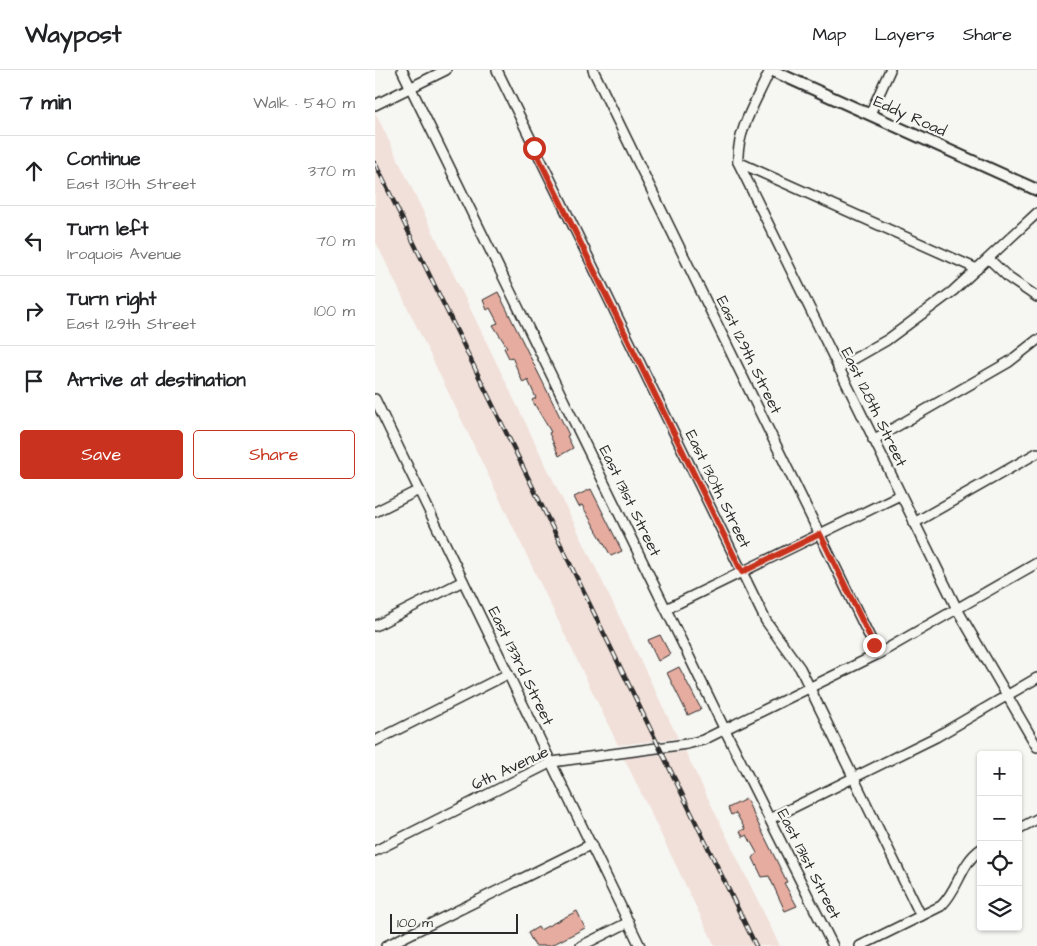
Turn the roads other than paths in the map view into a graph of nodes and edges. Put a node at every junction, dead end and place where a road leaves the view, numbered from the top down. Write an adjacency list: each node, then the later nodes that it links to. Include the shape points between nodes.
1 (402, 70): 7 (street, East 131st Street)
2 (446, 70): 7 (street)
3 (497, 70): 27 (street, East 130th Street)
4 (593, 70): 25 (street, East 129th Street)
5 (771, 70): 9 (street, Eddy Road); 10 (street, via 742,134 737,148)
6 (890, 70): 9 (street)
7 (411, 88): 8 (street); 29 (street, East 131st Street)
8 (375, 106)
9 (869, 114): 11 (street, Eddy Road)
10 (738, 162): 14 (street); 17 (street, East 128th Street)
11 (1037, 190)
12 (1037, 213): 13 (street)
13 (989, 259): 14 (street); 15 (street)
14 (977, 269): 17 (street, via 887,340)
15 (1037, 297)
16 (1037, 340): 19 (street, via 1009,362)
17 (838, 368): 19 (street, East 128th Street)
18 (375, 399): 21 (street, East 133rd Street)
19 (873, 440): 22 (street, East 128th Street)
20 (1037, 453): 24 (street)
21 (419, 490): 23 (street); 28 (street, East 133rd Street)
22 (900, 495): 24 (street, East 128th Street); 25 (street)
23 (375, 512)
24 (914, 523): 30 (street, East 128th Street)
25 (820, 534): 27 (street); 32 (street, East 129th Street)
26 (1037, 562): 30 (street, 6th Avenue)
27 (742, 572): 29 (street); 35 (street, East 130th Street, via 766,620)
28 (463, 581): 31 (street); 33 (street, East 133rd Street)
29 (666, 609): 37 (street, East 131st Street)
30 (957, 609): 32 (street, 6th Avenue); 36 (street, East 128th Street)
31 (375, 626)
32 (878, 654): 35 (street, 6th Avenue)
33 (508, 674): 38 (street); 40 (street, East 133rd Street)
34 (1037, 678): 36 (street)
35 (810, 688): 37 (street, 6th Avenue); 41 (street, East 130th Street)
36 (1006, 696): 39 (street, East 128th Street); 41 (street, via 937,737)
37 (725, 730): 40 (street, 6th Avenue, via 687,744); 42 (street, East 131st Street)
38 (375, 740)
39 (1037, 748)
40 (552, 762): 45 (street, East 133rd Street); 46 (street, 6th Avenue)
41 (853, 777): 42 (street); 48 (street, East 130th Street)
42 (770, 819): 53 (street, East 131st Street)
43 (1037, 820): 44 (street)
44 (1022, 827)
45 (591, 844): 49 (street, East 133rd Street); 50 (street)
46 (375, 851)
47 (977, 852): 48 (street, via 969,858 948,899)
48 (921, 916): 54 (street)
49 (629, 922): 51 (street); 52 (street, East 133rd Street)
50 (386, 946)
51 (581, 946)
52 (640, 946)
53 (833, 946)
54 (860, 946)

